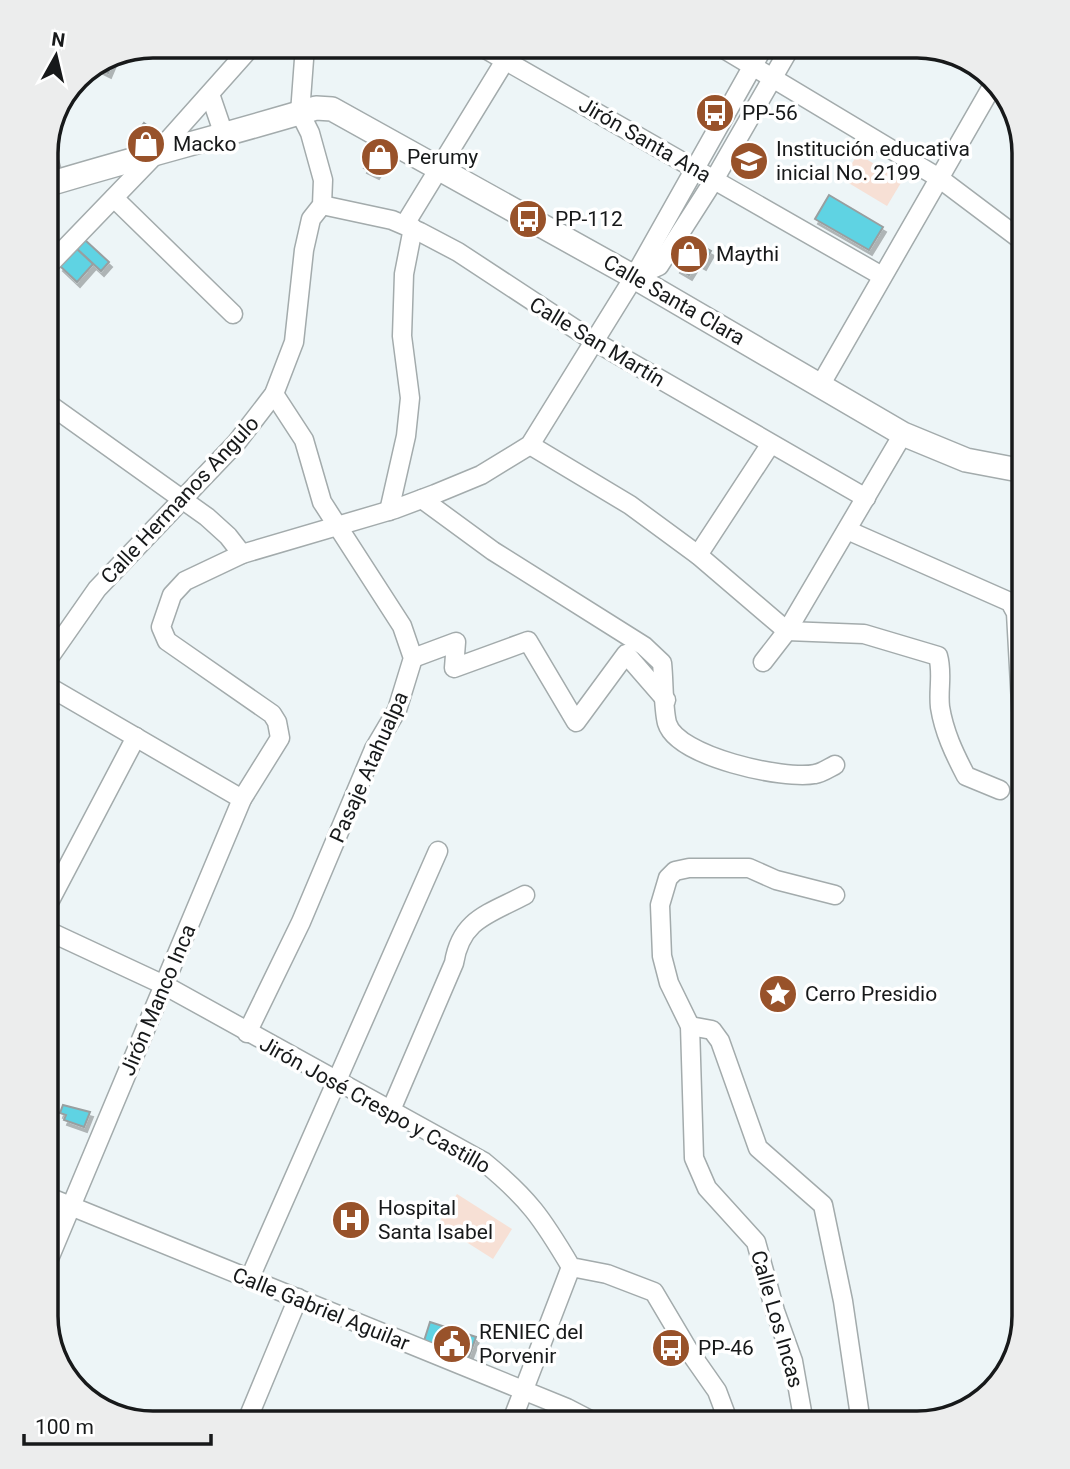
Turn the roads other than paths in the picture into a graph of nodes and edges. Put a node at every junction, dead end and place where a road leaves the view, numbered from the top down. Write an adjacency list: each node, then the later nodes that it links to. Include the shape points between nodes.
1 (241, 58): 11 (street)
2 (304, 58): 12 (street, Calle Hermanos Angulo)
3 (507, 58): 15 (street)
4 (518, 58): 17 (street, Jirón Santa Ana)
5 (739, 58): 8 (street)
6 (757, 58): 8 (street)
7 (785, 58): 9 (street)
8 (753, 66): 9 (street); 17 (street)
9 (773, 78): 18 (street); 19 (street)
10 (989, 91): 18 (street)
11 (210, 93): 13 (street); 14 (street)
12 (300, 113): 13 (main road); 15 (main road, Calle Santa Clara, via 332,109); 22 (street, Calle Hermanos Angulo, via 323,180)
13 (223, 132): 14 (main road)
14 (154, 156): 16 (main road); 21 (street)
15 (439, 167): 23 (street); 27 (main road, Calle Santa Clara)
16 (101, 168): 20 (main road); 21 (street)
17 (696, 169): 19 (street, Jirón Santa Ana); 27 (street)
18 (939, 178): 24 (street); 26 (street)
19 (714, 180): 26 (street, Jirón Santa Ana); 27 (street, via 659,266)
20 (58, 181)
21 (116, 196): 25 (street); 28 (street)
22 (322, 205): 23 (street, Calle San Martín); 31 (street, Calle Hermanos Angulo, via 311,219 294,342)
23 (409, 226): 29 (street, Calle San Martín, via 458,252); 40 (street, via 402,336 410,398)
24 (1012, 233)
25 (58, 256)
26 (882, 276): 30 (street)
27 (634, 277): 29 (street); 30 (main road, Calle Santa Clara)
28 (233, 314)
29 (593, 340): 34 (street); 35 (street, Calle San Martín)
30 (821, 384): 33 (main road, Calle Santa Clara)
31 (274, 394): 37 (street, Calle Hermanos Angulo, via 237,442); 41 (street, via 304,440 322,502)
32 (58, 411): 37 (street)
33 (903, 434): 36 (main road, Calle Santa Clara, via 966,460); 38 (street)
34 (530, 445): 39 (street, via 481,475); 44 (street, via 630,505)
35 (770, 445): 38 (street, Calle San Martín); 44 (street)
36 (1012, 469)
37 (181, 498): 43 (street, via 228,536); 47 (street, Calle Hermanos Angulo, via 97,589)
38 (866, 498): 42 (street)
39 (422, 499): 40 (street); 51 (street, via 493,551 644,646 662,663)
40 (389, 511): 41 (street)
41 (336, 525): 43 (street); 48 (street, via 402,626)
42 (847, 530): 45 (street); 46 (street)
43 (242, 554): 55 (street, Jirón Manco Inca, via 185,581 172,595 161,627 180,653 272,714 277,722 280,738)
44 (698, 555): 46 (street)
45 (1012, 605)
46 (787, 631): 49 (street); 54 (street, via 864,634 938,656 946,737 966,776)
47 (58, 645)
48 (412, 658): 51 (street, via 456,642 454,668 528,641 576,722 626,654); 63 (street, Pasaje Atahualpa, via 397,710 374,748 301,922)
49 (763, 662)
50 (58, 692): 52 (street)
51 (666, 700): 53 (street, via 667,724 681,742 708,756 783,774 816,774)
52 (136, 737): 55 (street); 57 (street)
53 (835, 765)
54 (1000, 790)
55 (243, 799): 61 (street, Jirón Manco Inca)
56 (438, 851): 64 (street)
57 (58, 885)
58 (525, 895): 65 (street, via 471,924 457,941 454,963)
59 (835, 895): 62 (street, via 749,868 675,871 668,878 660,905 662,956 669,983)
60 (58, 936): 61 (street, Jirón José Crespo y Castillo)
61 (164, 985): 63 (street, Jirón José Crespo y Castillo); 67 (street, Jirón Manco Inca)
62 (690, 1026): 77 (street, Calle Los Incas, via 694,1158 707,1188 756,1242 793,1361); 78 (street, via 712,1030 720,1041 758,1148 823,1205)
63 (247, 1033): 64 (street, Jirón José Crespo y Castillo)
64 (334, 1081): 65 (street, Jirón José Crespo y Castillo); 70 (street)
65 (391, 1110): 69 (street, Jirón José Crespo y Castillo, via 484,1163 520,1191)
66 (58, 1201): 67 (street, Calle Gabriel Aguilar)
67 (72, 1207): 68 (street, Jirón Manco Inca); 70 (street, Calle Gabriel Aguilar)
68 (58, 1239)
69 (570, 1267): 72 (street); 76 (street, via 607,1274 654,1292 717,1391)
70 (249, 1280): 71 (street, Calle Gabriel Aguilar)
71 (298, 1298): 72 (street, Calle Gabriel Aguilar); 73 (street)
72 (522, 1392): 74 (street); 75 (street, Calle Gabriel Aguilar)
73 (251, 1411)
74 (516, 1411)
75 (573, 1411)
76 (724, 1411)
77 (802, 1411)
78 (859, 1411)

